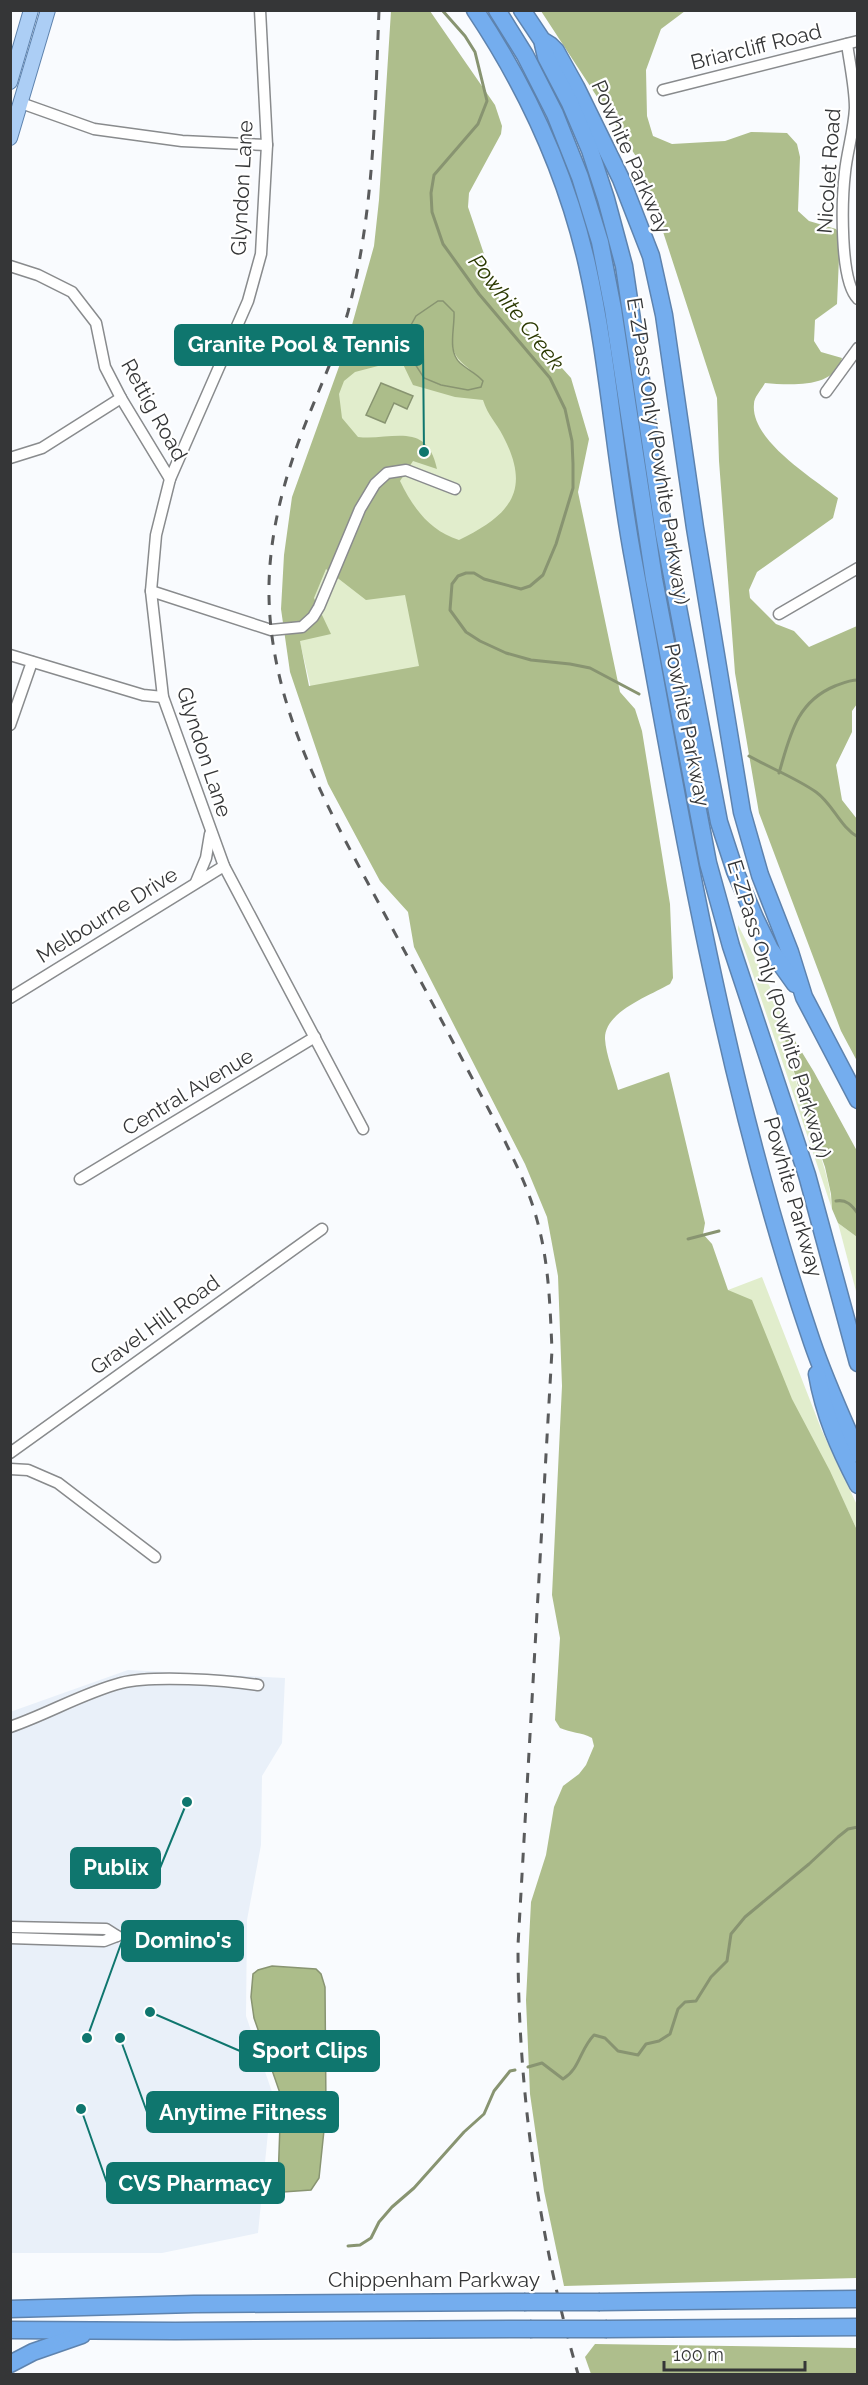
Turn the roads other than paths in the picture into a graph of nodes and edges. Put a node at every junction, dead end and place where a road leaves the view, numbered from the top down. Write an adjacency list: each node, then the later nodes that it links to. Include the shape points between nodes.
1 (31, 10): 9 (main road)
2 (48, 10): 11 (main road)
3 (260, 10): 13 (street, Glyndon Lane)
4 (475, 10): 41 (highway, Powhite Parkway, via 537,119 570,201 587,264 628,534 716,987 751,1134)
5 (497, 10): 42 (highway, E-ZPass Only (Powhite Parkway), via 555,114 600,243 652,568 708,863 726,930 807,1175)
6 (522, 10): 7 (highway, Powhite Parkway)
7 (542, 40): 34 (highway, E-ZPass Only (Powhite Parkway), via 546,57 590,150 622,258 664,534 719,822 735,871 770,949); 34 (highway, Powhite Parkway, via 556,51 576,87 621,179 651,256 664,315 742,812)
8 (852, 43): 10 (street, Briarcliff Road); 15 (street, Nicolet Road, via 855,108)
9 (10, 82)
10 (663, 90)
11 (21, 103): 12 (main road); 13 (street, via 94,129 182,141)
12 (10, 138)
13 (267, 146): 22 (street, Glyndon Lane, via 261,254 248,301)
14 (858, 174): 15 (street)
15 (844, 175): 17 (street, Nicolet Road, via 845,262 853,294)
16 (10, 266): 20 (street, Rettig Road, via 72,292 96,323 105,367)
17 (858, 299)
18 (858, 348): 19 (street)
19 (826, 392)
20 (121, 398): 21 (street, via 42,448); 22 (street, Rettig Road)
21 (10, 458)
22 (170, 479): 25 (street, Glyndon Lane, via 156,535)
23 (455, 489): 25 (street, via 406,470 387,473 360,509 319,607 302,627 271,630)
24 (858, 568): 26 (street)
25 (150, 591): 29 (street, Glyndon Lane)
26 (779, 614)
27 (10, 655): 28 (street)
28 (32, 662): 29 (street, via 143,695); 30 (street)
29 (163, 697): 31 (street, Glyndon Lane)
30 (10, 725)
31 (210, 832): 32 (street, Glyndon Lane); 33 (street, via 206,858)
32 (224, 866): 33 (street, Melbourne Drive); 36 (street, Glyndon Lane)
33 (196, 883): 35 (street, Melbourne Drive)
34 (804, 997): 37 (highway, Powhite Parkway)
35 (10, 998)
36 (315, 1037): 38 (street, Glyndon Lane); 39 (street, Central Avenue)
37 (858, 1100)
38 (363, 1129)
39 (80, 1179)
40 (322, 1228): 43 (street, Gravel Hill Road)
41 (813, 1344): 44 (highway, Powhite Parkway); 46 (highway, via 822,1404)
42 (858, 1364)
43 (10, 1452)
44 (858, 1454)
45 (10, 1469): 47 (street, via 28,1470 58,1483)
46 (858, 1485)
47 (155, 1557)
48 (258, 1685): 49 (street, via 135,1680 94,1692)
49 (10, 1727)
50 (10, 1927): 51 (street, via 106,1929 117,1936 104,1941)
51 (10, 1938)
52 (10, 2297): 55 (highway)
53 (858, 2299): 55 (highway, Chippenham Parkway, bridge)
54 (10, 2308): 55 (highway, Chippenham Parkway)
55 (49, 2308)
56 (858, 2327): 58 (highway, bridge)
57 (10, 2330): 58 (highway)
58 (96, 2331): 59 (highway)
59 (10, 2364)

